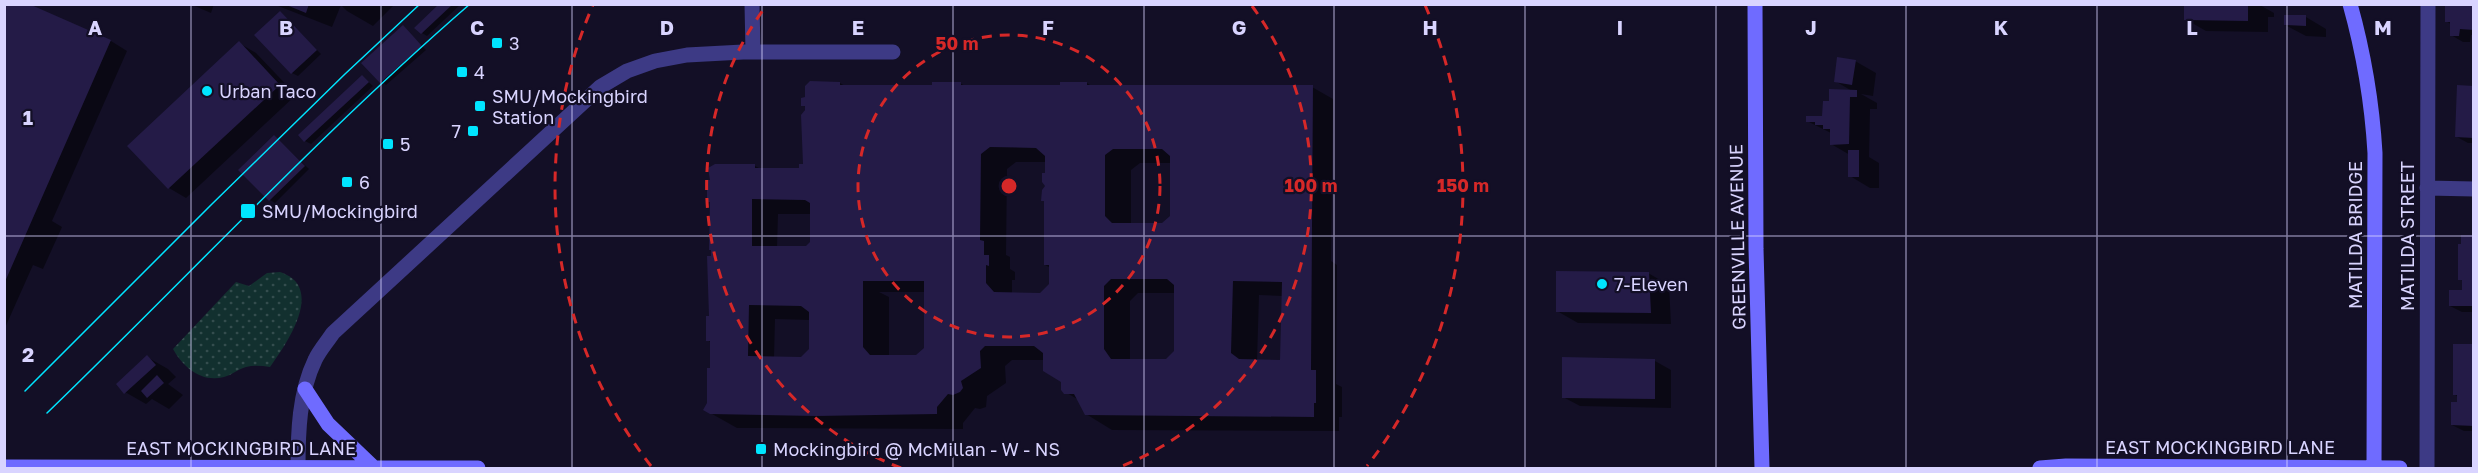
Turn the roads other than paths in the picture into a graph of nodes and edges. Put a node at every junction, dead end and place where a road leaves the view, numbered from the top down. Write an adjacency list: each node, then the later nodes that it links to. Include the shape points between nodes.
1 (752, 4): 5 (street)
2 (1755, 4): 15 (main road, GREENVILLE AVENUE)
3 (2350, 4): 17 (main road, MATILDA BRIDGE, via 2367,71 2375,153)
4 (2428, 4): 7 (street, MATILDA STREET)
5 (753, 52): 6 (street); 9 (street, via 687,55 655,61 600,87 333,333 315,359)
6 (893, 52)
7 (2427, 188): 8 (street); 19 (street, MATILDA STREET)
8 (2474, 189)
9 (305, 388): 11 (street); 12 (main road, via 328,424)
10 (4, 467): 13 (main road, EAST MOCKINGBIRD LANE)
11 (297, 467): 12 (main road, EAST MOCKINGBIRD LANE); 13 (main road, EAST MOCKINGBIRD LANE)
12 (373, 467): 14 (main road, EAST MOCKINGBIRD LANE)
13 (113, 468)
14 (478, 468)
15 (1762, 468)
16 (2040, 468): 17 (main road, EAST MOCKINGBIRD LANE)
17 (2374, 468): 18 (main road, EAST MOCKINGBIRD LANE)
18 (2400, 468)
19 (2427, 468)

